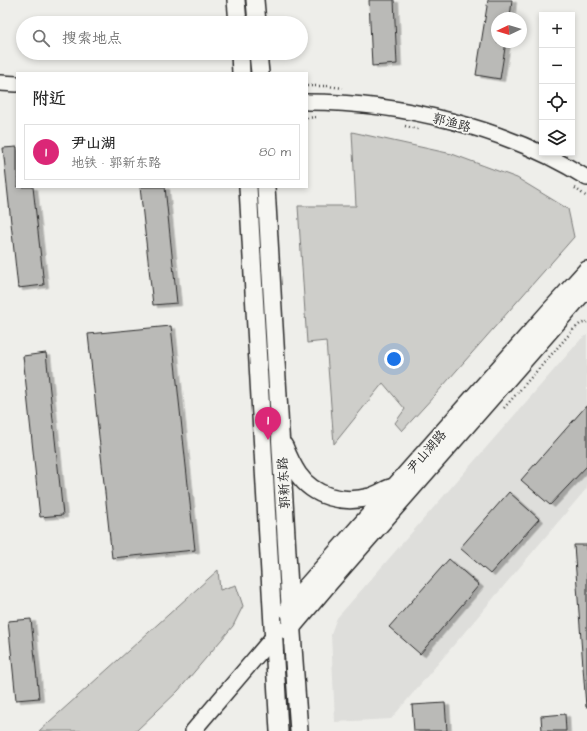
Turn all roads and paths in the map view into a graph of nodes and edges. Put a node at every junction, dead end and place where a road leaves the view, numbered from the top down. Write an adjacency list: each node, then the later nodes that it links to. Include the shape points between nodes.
1 (236, 0): 3 (main road)
2 (255, 0): 4 (main road)
3 (237, 16)
4 (256, 16)
5 (240, 60): 7 (main road)
6 (259, 60): 8 (main road)
7 (241, 72)
8 (260, 72)
9 (0, 83): 10 (street)
10 (16, 84)
11 (308, 102): 16 (street, 郭渔路, via 371,106 432,116 526,146 567,165)
12 (319, 117): 13 (path)
13 (308, 118)
14 (400, 126): 15 (path)
15 (423, 130)
16 (587, 178)
17 (571, 186): 20 (path)
18 (248, 188): 29 (main road, 郭新东路)
19 (266, 188): 25 (main road, 郭新东路)
20 (587, 197)
21 (587, 270): 26 (main road, 尹山湖路)
22 (587, 288): 24 (main road, 尹山湖路)
23 (587, 308): 24 (main road)
24 (560, 318): 28 (main road, 尹山湖路)
25 (280, 439): 26 (main road, via 298,474 314,490 331,498 344,500 371,497); 27 (main road, 郭新东路)
26 (395, 486): 27 (main road, 尹山湖路)
27 (290, 605): 28 (main road, 郭新东路); 29 (main road, 尹山湖路)
28 (291, 628): 29 (main road, 尹山湖路); 32 (main road, 郭新东路)
29 (273, 637): 30 (street, 尹山湖路); 31 (main road, 郭新东路)
30 (193, 731)
31 (280, 731)
32 (299, 731)

